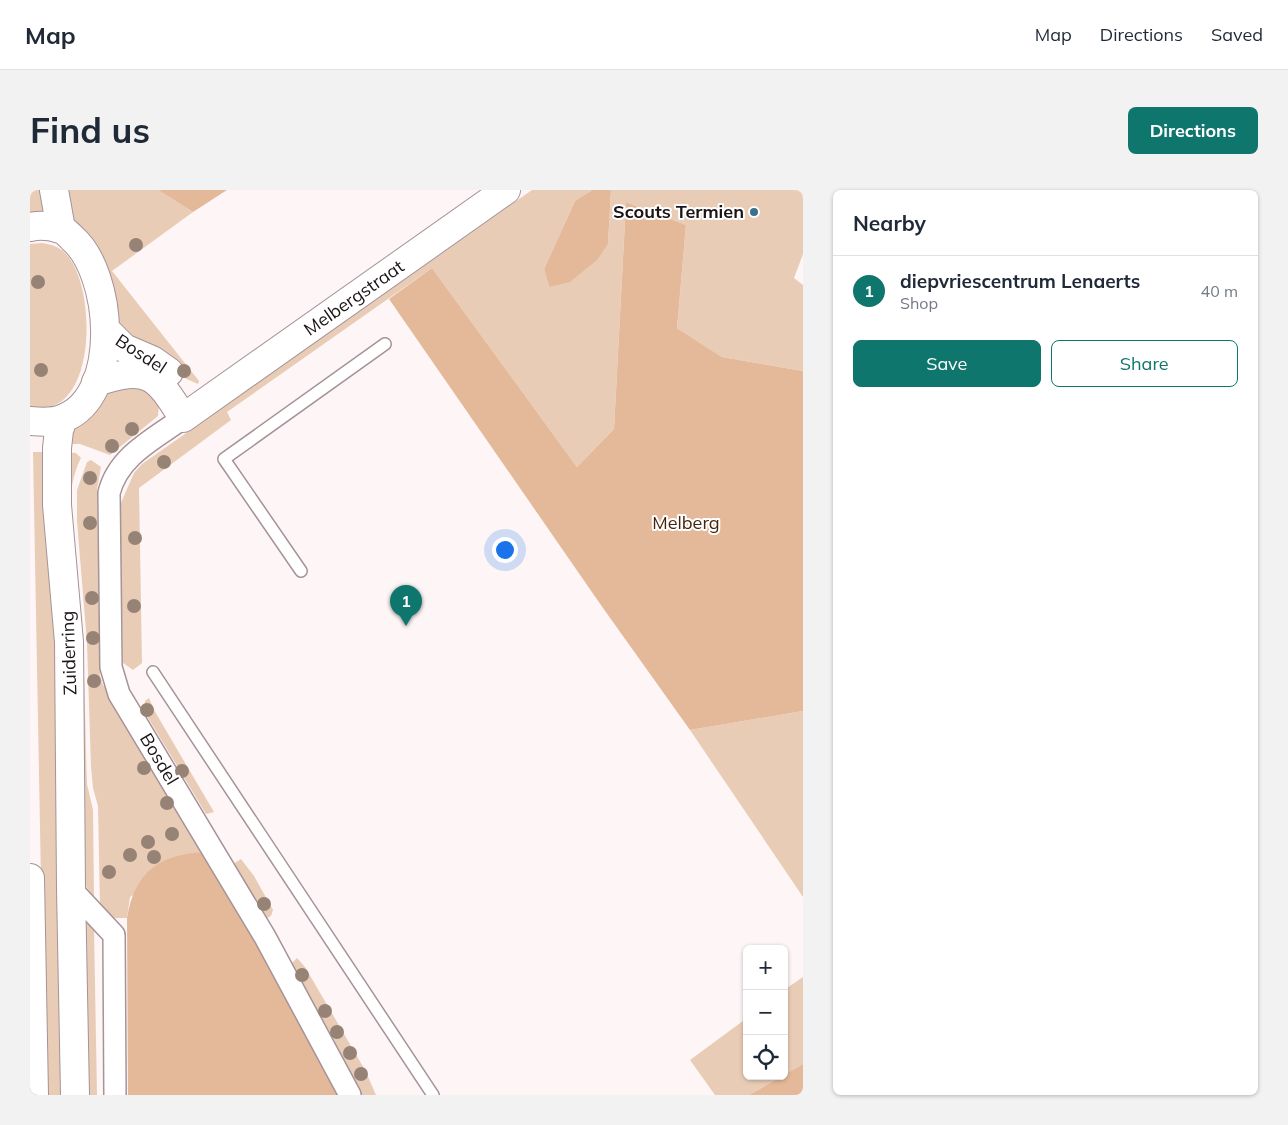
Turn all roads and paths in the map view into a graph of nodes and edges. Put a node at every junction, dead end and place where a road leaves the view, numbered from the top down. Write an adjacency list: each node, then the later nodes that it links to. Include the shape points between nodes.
1 (54, 190): 4 (main road)
2 (506, 190): 8 (main road, Melbergstraat)
3 (30, 227): 4 (main road)
4 (61, 229): 5 (main road, via 81,246 94,271)
5 (106, 330): 7 (main road, via 104,356); 8 (main road, Bosdel, via 124,348 162,365)
6 (385, 344): 11 (lane, via 224,459)
7 (96, 382): 8 (main road, Bosdel, via 136,372 154,380); 9 (main road, via 84,404)
8 (192, 411): 18 (street, Bosdel, via 127,460 112,482 109,493 111,668 119,694 265,937)
9 (64, 419): 10 (main road); 14 (main road, Zuiderring, via 57,448 57,505 69,642)
10 (30, 421)
11 (301, 571)
12 (153, 672): 19 (lane)
13 (30, 878): 15 (main road)
14 (71, 889): 16 (main road, Zuiderring); 17 (street, via 114,935)
15 (34, 1095)
16 (75, 1095)
17 (115, 1095)
18 (350, 1095)
19 (433, 1095)

